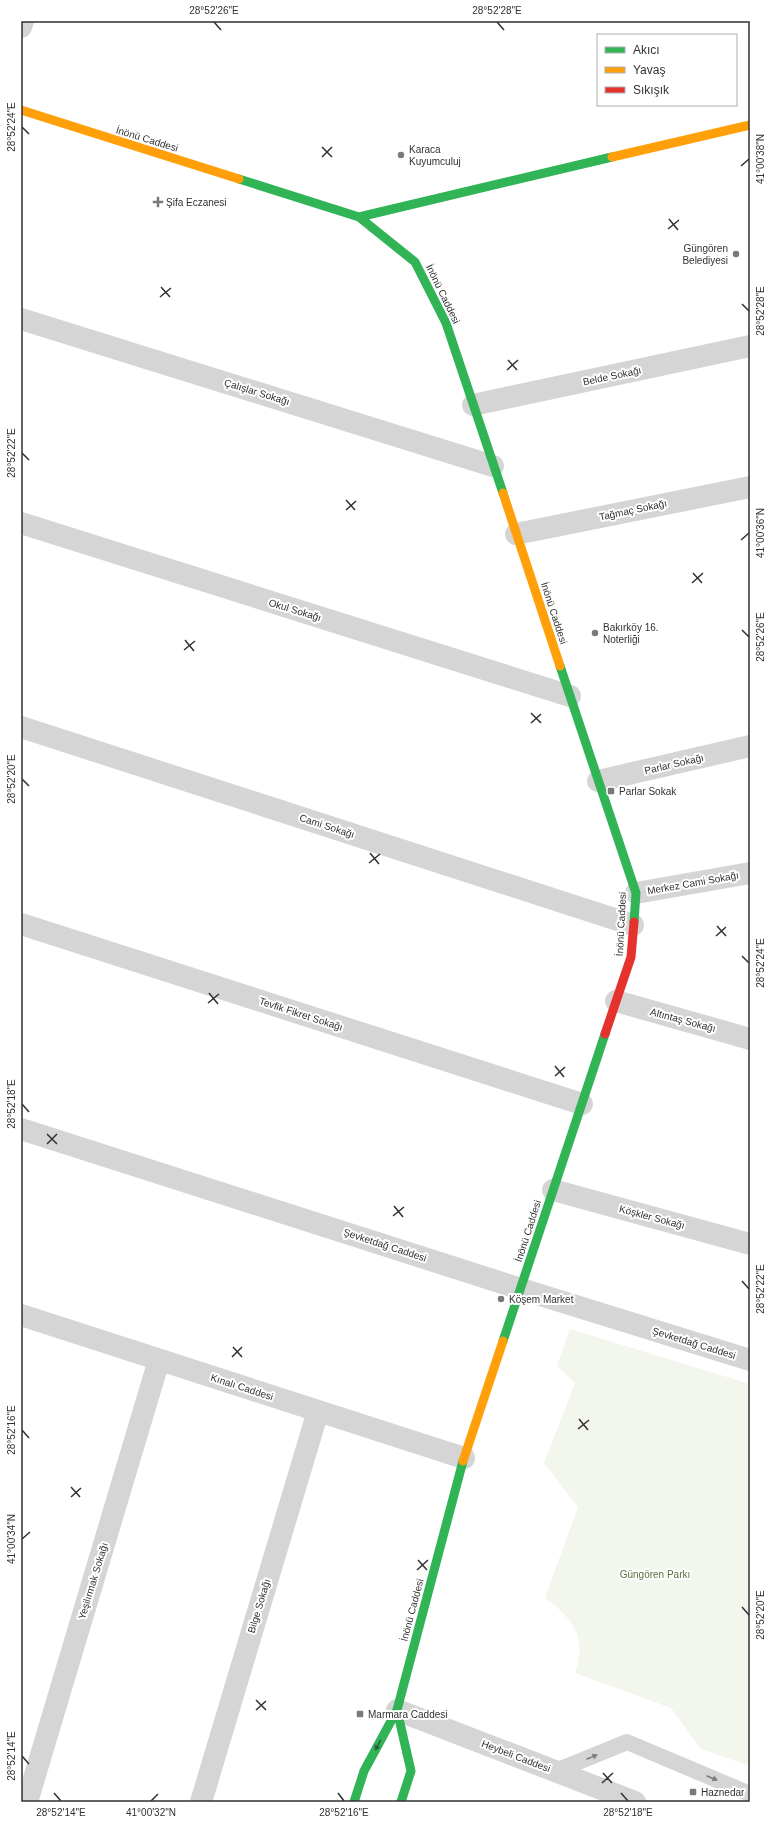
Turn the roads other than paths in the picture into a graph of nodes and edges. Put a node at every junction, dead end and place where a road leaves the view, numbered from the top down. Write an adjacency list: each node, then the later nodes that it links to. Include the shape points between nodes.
1 (23, 21): 2 (street)
2 (21, 27)
3 (21, 110): 5 (street, İnönü Caddesi)
4 (750, 125): 5 (street)
5 (359, 217): 8 (street, İnönü Caddesi, via 415,262 446,323)
6 (21, 318): 9 (street, Çalışlar Sokağı)
7 (750, 346): 8 (street, Belde Sokağı)
8 (473, 405): 9 (street, İnönü Caddesi)
9 (494, 466): 12 (street, İnönü Caddesi)
10 (750, 486): 12 (street, Tağmaç Sokağı)
11 (21, 524): 13 (street, Okul Sokağı)
12 (516, 534): 13 (street, İnönü Caddesi)
13 (570, 696): 16 (street, İnönü Caddesi)
14 (21, 727): 20 (street, Cami Sokağı)
15 (750, 746): 16 (street, Parlar Sokağı)
16 (598, 781): 18 (street, İnönü Caddesi)
17 (750, 873): 18 (street, Merkez Cami Sokağı)
18 (636, 893): 20 (street, İnönü Caddesi)
19 (21, 924): 23 (street, Tevfik Fikret Sokağı)
20 (633, 925): 21 (street, İnönü Caddesi, via 631,957)
21 (616, 1002): 22 (street, Altıntaş Sokağı); 23 (street, İnönü Caddesi)
22 (750, 1038)
23 (582, 1104): 25 (street, İnönü Caddesi)
24 (21, 1129): 27 (street, Şevketdağ Caddesi)
25 (553, 1190): 26 (street, Köşkler Sokağı); 27 (street, İnönü Caddesi)
26 (750, 1244)
27 (521, 1289): 30 (street, Şevketdağ Caddesi); 32 (street, İnönü Caddesi)
28 (21, 1315): 29 (street, Kınalı Caddesi)
29 (159, 1360): 31 (street, Kınalı Caddesi); 36 (street, Yeşilırmak Sokağı)
30 (750, 1360)
31 (318, 1411): 32 (street, Kınalı Caddesi); 37 (street, Bilge Sokağı)
32 (464, 1458): 33 (street, İnönü Caddesi)
33 (396, 1710): 34 (street, Heybeli Caddesi); 38 (street, one-way to 38, via 364,1771); 39 (street, via 411,1771)
34 (556, 1771): 35 (lane, one-way to 35, via 627,1742); 40 (street, Heybeli Caddesi)
35 (750, 1794)
36 (27, 1802)
37 (201, 1802)
38 (354, 1802)
39 (402, 1802)
40 (635, 1802)

